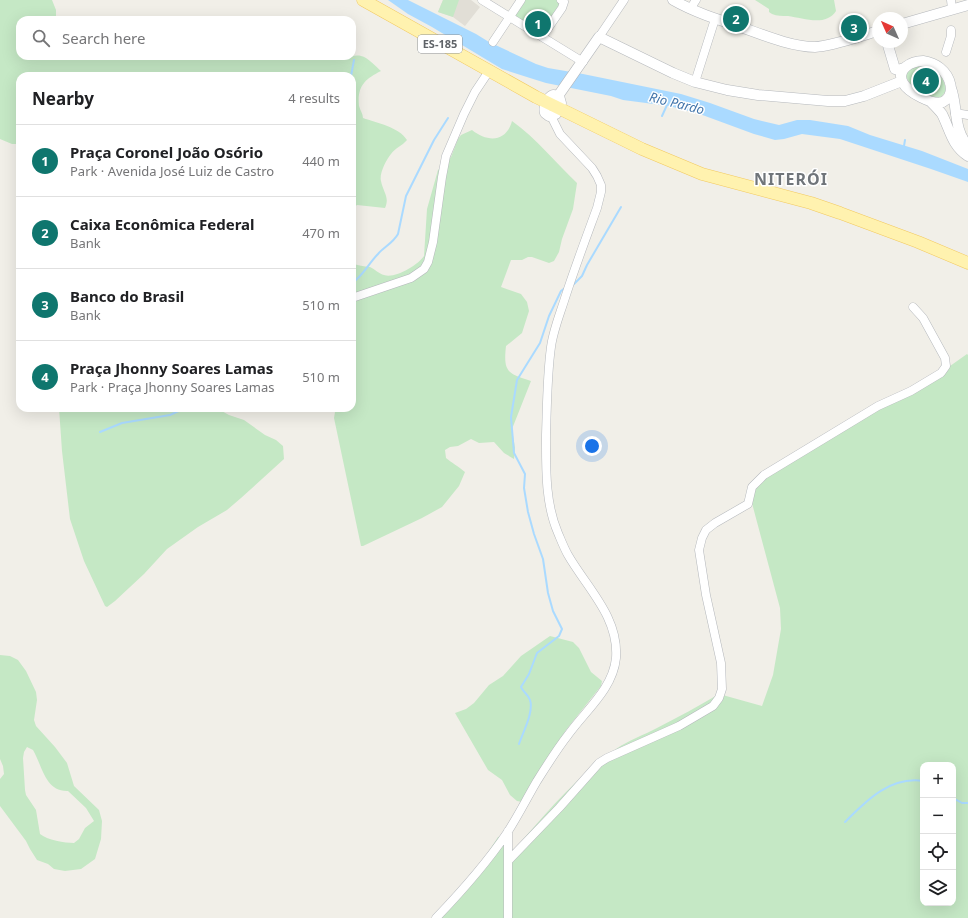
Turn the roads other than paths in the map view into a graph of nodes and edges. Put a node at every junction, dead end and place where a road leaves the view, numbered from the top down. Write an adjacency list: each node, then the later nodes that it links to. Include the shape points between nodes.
1 (362, 0): 22 (main road, ES-185)
2 (482, 0): 10 (street)
3 (521, 0): 10 (street)
4 (561, 0): 15 (street, via 564,2 562,8)
5 (624, 0): 16 (street)
6 (673, 0): 9 (street)
7 (696, 0): 9 (street)
8 (958, 4): 12 (street)
9 (690, 9): 11 (street)
10 (509, 18): 15 (street); 17 (street)
11 (715, 19): 14 (street, via 787,42 815,47); 24 (street)
12 (908, 22)
13 (951, 30): 19 (street)
14 (872, 33)
15 (542, 37): 20 (street)
16 (599, 38): 20 (street); 24 (street)
17 (493, 42)
18 (889, 48): 21 (street, via 895,69)
19 (946, 52)
20 (582, 62): 28 (street)
21 (904, 68): 23 (street); 25 (street, via 918,61 933,63 944,72)
22 (489, 71): 26 (main road, ES-185); 34 (street, via 475,92 446,156 433,242 424,269 411,278)
23 (902, 81): 24 (street, via 845,101 758,95); 27 (street, via 908,88)
24 (695, 82)
25 (950, 86): 27 (street, via 951,92 947,99 940,103); 29 (street)
26 (519, 87): 28 (main road); 28 (main road, via 541,94)
27 (931, 102): 32 (street, via 942,114 958,148)
28 (553, 103): 33 (main road, via 642,149 702,174 811,203); 36 (street, via 560,134 592,168 601,185 601,192 551,347 546,452 548,492 557,531 568,555 602,605 612,628 616,659 606,686 539,778)
29 (956, 113): 30 (street); 31 (street, via 959,131)
30 (968, 115)
31 (968, 146)
32 (968, 156)
33 (968, 263)
34 (356, 297)
35 (913, 307): 37 (street, via 923,318 945,358 946,366 941,373 878,406 764,475 752,487 748,504 715,523 706,530 702,538 699,550 721,664 720,698 713,706 679,726 599,763)
36 (508, 831): 37 (street); 38 (street, via 462,892)
37 (509, 860): 39 (street)
38 (436, 918)
39 (508, 918)

